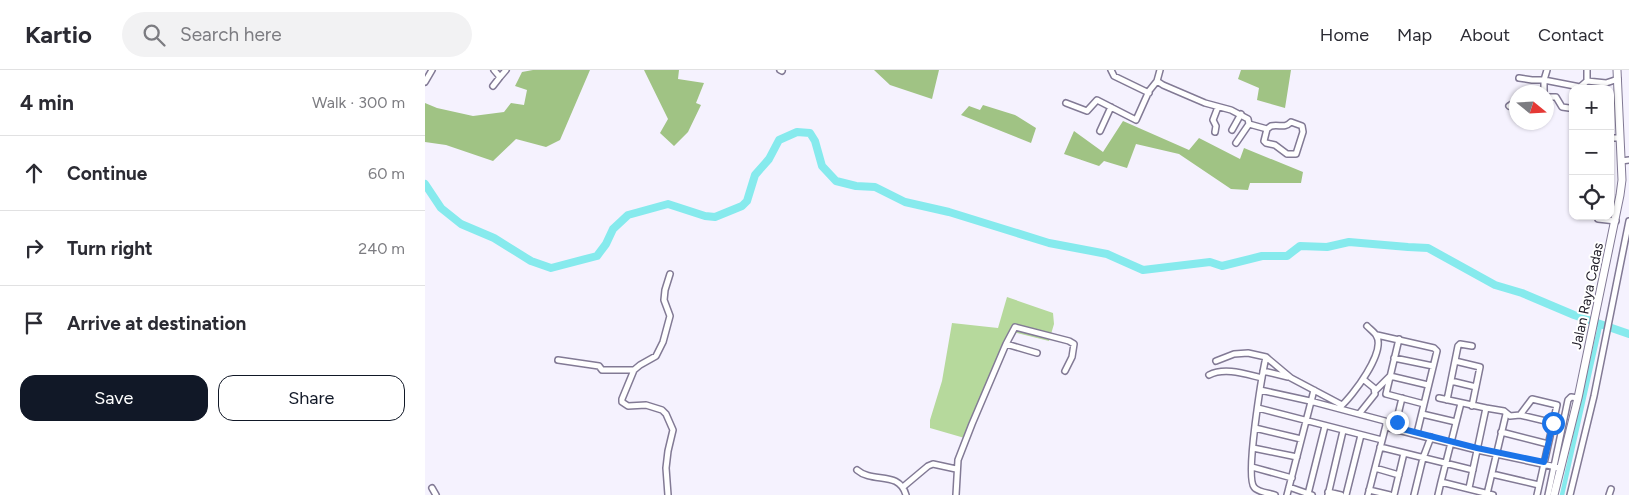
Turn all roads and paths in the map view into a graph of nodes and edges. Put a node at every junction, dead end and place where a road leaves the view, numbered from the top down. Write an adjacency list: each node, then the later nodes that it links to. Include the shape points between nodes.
1 (433, 70): 15 (street)
2 (494, 70): 9 (street)
3 (506, 70): 9 (street)
4 (1111, 70): 18 (street, via 1114,76)
5 (1159, 70): 13 (street)
6 (1547, 70): 12 (street)
7 (1587, 70): 14 (street)
8 (1617, 70): 11 (street, Jalan Raya Cadas)
9 (500, 77): 17 (street)
10 (1519, 78): 12 (street)
11 (1618, 79): 14 (street, via 1606,84); 31 (street, Jalan Raya Cadas)
12 (1544, 80): 14 (street, via 1579,87); 16 (street)
13 (1157, 81): 18 (street); 21 (street)
14 (1587, 81)
15 (425, 82)
16 (1544, 85)
17 (493, 86)
18 (1149, 93): 22 (street, via 1136,120)
19 (1554, 97): 23 (street, via 1563,108)
20 (1066, 103): 22 (street, via 1084,111 1097,100)
21 (1218, 106): 24 (street); 29 (street, via 1213,120)
22 (1111, 107): 28 (street)
23 (1569, 108)
24 (1241, 114): 25 (street); 27 (street)
25 (1249, 124): 26 (street); 32 (street)
26 (1267, 129): 26 (street, via 1277,124 1288,126 1291,122 1302,126 1296,154 1287,154 1266,144)
27 (1232, 130)
28 (1100, 131)
29 (1215, 132)
30 (1614, 138): 31 (street)
31 (1620, 138): 33 (street, Jalan Raya Cadas)
32 (1236, 143)
33 (1624, 160): 35 (street, Jalan Raya Cadas)
34 (1607, 220): 35 (street)
35 (1616, 221): 103 (street, Jalan Raya Cadas, via 1577,398)
36 (1629, 221): 137 (street)
37 (670, 274): 50 (street, via 665,290 671,316 666,336 655,356)
38 (1367, 326): 39 (street)
39 (1377, 335): 40 (street); 57 (street, via 1371,367)
40 (1399, 339): 45 (street); 49 (street, via 1436,348)
41 (1006, 344): 43 (street); 51 (street, via 1015,326 1069,341 1074,344 1074,349); 106 (street)
42 (1471, 346): 48 (street, via 1459,344)
43 (1037, 353)
44 (1266, 357): 47 (street, via 1234,354); 52 (street); 56 (street)
45 (1394, 358): 49 (street); 54 (street)
46 (559, 360): 50 (street, via 599,366 602,370)
47 (1216, 361)
48 (1455, 361): 58 (street); 60 (street, via 1480,367)
49 (1433, 366): 59 (street)
50 (634, 370): 123 (street, via 622,402 628,406 646,405 663,410 673,430 666,468)
51 (1065, 371)
52 (1263, 371): 55 (street); 56 (street)
53 (1209, 375): 55 (street, via 1223,370)
54 (1390, 376): 59 (street); 63 (street); 64 (street, via 1387,395)
55 (1262, 378): 61 (street)
56 (1291, 378): 62 (street)
57 (1363, 379): 63 (street); 71 (street)
58 (1451, 381): 60 (street); 66 (street)
59 (1428, 386): 69 (street)
60 (1476, 387): 70 (street)
61 (1260, 390): 67 (street); 72 (street)
62 (1314, 390): 67 (street); 71 (street)
63 (1376, 390): 74 (street)
64 (1402, 398): 69 (street); 83 (street)
65 (1439, 398): 66 (street)
66 (1447, 400): 68 (street)
67 (1310, 401): 71 (street); 78 (street)
68 (1461, 403): 70 (street); 79 (street)
69 (1424, 404): 75 (street)
70 (1472, 406): 73 (street)
71 (1341, 407): 74 (street)
72 (1257, 408): 78 (street); 84 (street)
73 (1486, 408): 76 (street); 96 (street)
74 (1359, 414): 82 (street, via 1385,421)
75 (1422, 414): 79 (street); 86 (street)
76 (1506, 414): 77 (street); 87 (street)
77 (1520, 416): 80 (street); 80 (street, via 1532,399 1556,403)
78 (1305, 422): 81 (street); 90 (street)
79 (1456, 422): 92 (street)
80 (1553, 423): 93 (street)
81 (1325, 426): 85 (street); 128 (street)
82 (1386, 426): 83 (street); 89 (street); 91 (street)
83 (1395, 427): 86 (street)
84 (1255, 428): 90 (street); 95 (street)
85 (1343, 431): 88 (street); 120 (street)
86 (1417, 432): 89 (street)
87 (1501, 432): 93 (street); 98 (street)
88 (1361, 435): 91 (street); 130 (street)
89 (1431, 438): 92 (street); 100 (street)
90 (1301, 439): 99 (street)
91 (1382, 440): 94 (street)
92 (1451, 442): 96 (street); 102 (street)
93 (1548, 444): 101 (street)
94 (1380, 447): 97 (street); 105 (street)
95 (1253, 448): 99 (street); 104 (street)
96 (1477, 449): 98 (street); 108 (street)
97 (1404, 453): 100 (street); 109 (street)
98 (1496, 453): 101 (street); 110 (street)
99 (1297, 457): 111 (street)
100 (1423, 458): 102 (street); 132 (street)
101 (1543, 463): 103 (street); 113 (street)
102 (1445, 464): 108 (street); 112 (street)
103 (1557, 466): 135 (street); 136 (street, Jalan Raya Cadas)
104 (1252, 467): 111 (street); 126 (street, via 1254,488)
105 (1375, 468): 109 (street); 119 (street)
106 (957, 469): 114 (street, via 933,464); 125 (street)
107 (857, 470): 114 (street, via 870,478 888,478)
108 (1473, 470): 117 (street)
109 (1399, 474): 131 (street)
110 (1492, 474): 113 (street); 121 (street)
111 (1292, 478): 115 (street)
112 (1441, 482): 117 (street); 133 (street)
113 (1539, 485): 134 (street)
114 (903, 487): 124 (street)
115 (1289, 487): 127 (street); 128 (street)
116 (432, 488): 122 (street)
117 (1469, 488): 121 (street)
118 (1611, 488): 138 (street)
119 (1369, 492): 131 (street)
120 (1328, 493): 129 (street)
121 (1490, 494)
122 (436, 495)
123 (668, 495)
124 (906, 495)
125 (956, 495)
126 (1275, 495)
127 (1287, 495)
128 (1310, 495)
129 (1341, 495)
130 (1346, 495)
131 (1392, 495)
132 (1414, 495)
133 (1438, 495)
134 (1537, 495)
135 (1548, 495)
136 (1554, 495)
137 (1571, 495)
138 (1609, 495)

